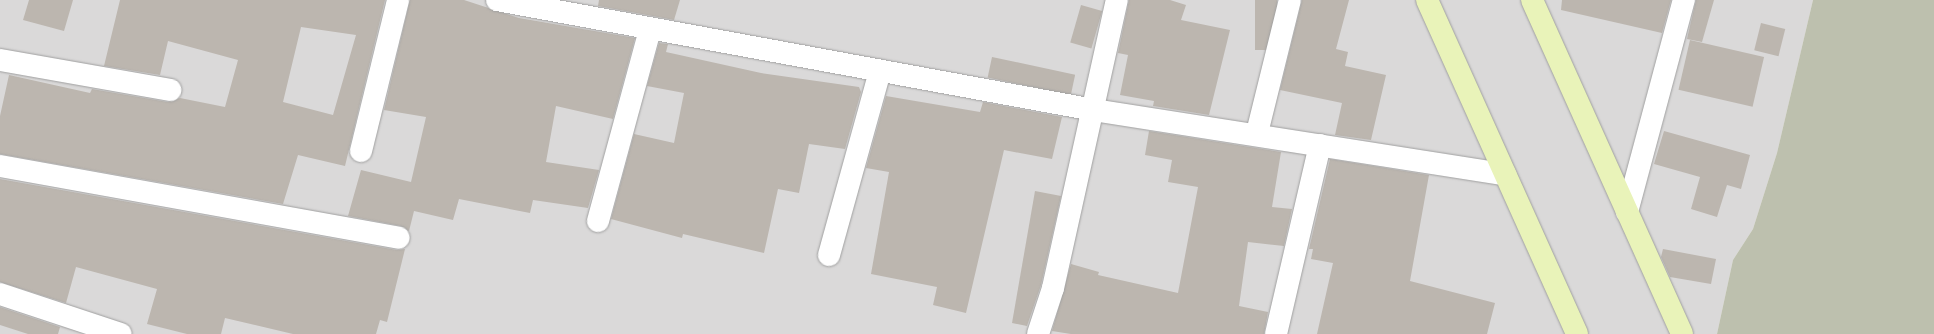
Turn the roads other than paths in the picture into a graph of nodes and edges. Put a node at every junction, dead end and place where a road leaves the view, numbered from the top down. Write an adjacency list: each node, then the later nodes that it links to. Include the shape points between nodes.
1 (398, 0): 15 (street)
2 (497, 0): 8 (street)
3 (1117, 0): 12 (street)
4 (1290, 0): 13 (street)
5 (1427, 0): 17 (street)
6 (1532, 0): 18 (street)
7 (1684, 0): 18 (street)
8 (650, 29): 10 (street); 19 (street)
9 (0, 60): 11 (street)
10 (880, 71): 12 (street); 21 (street)
11 (170, 90)
12 (1094, 110): 13 (street); 24 (street, via 1053,288)
13 (1257, 133): 14 (street)
14 (1320, 145): 17 (street); 25 (street)
15 (362, 151)
16 (0, 166): 20 (street)
17 (1505, 174): 26 (street)
18 (1627, 212): 27 (street)
19 (598, 221)
20 (399, 238)
21 (829, 255)
22 (0, 294): 23 (street)
23 (121, 334)
24 (1038, 334)
25 (1276, 334)
26 (1577, 334)
27 (1682, 334)

